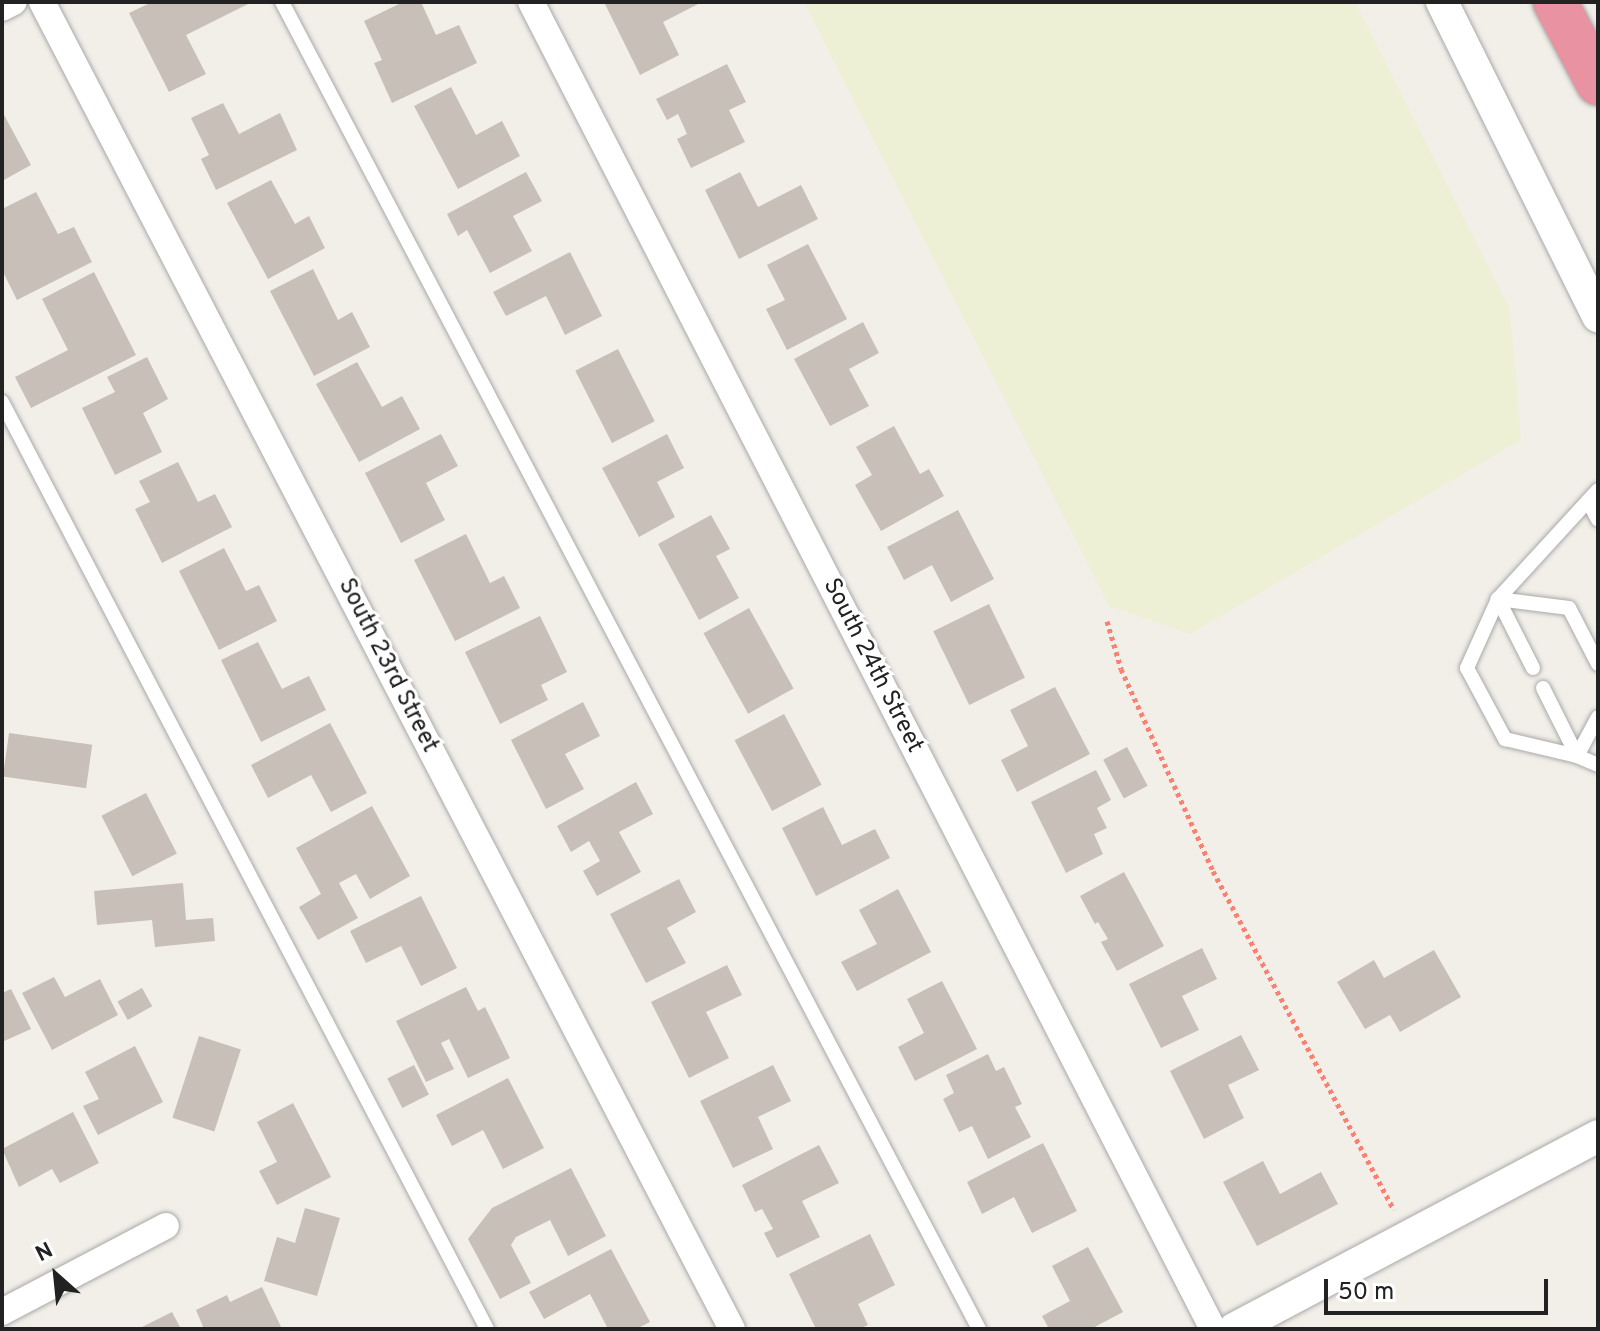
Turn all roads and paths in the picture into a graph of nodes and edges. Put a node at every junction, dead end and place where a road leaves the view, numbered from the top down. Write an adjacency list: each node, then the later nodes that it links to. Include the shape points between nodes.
1 (14, 2): 7 (street)
2 (42, 2): 26 (street, South 23rd Street)
3 (282, 2): 27 (lane)
4 (531, 2): 28 (street, South 24th Street)
5 (1442, 2): 9 (street)
6 (1555, 2): 8 (highway)
7 (2, 8)
8 (1598, 83)
9 (1598, 316)
10 (2, 402): 25 (lane)
11 (1593, 495): 12 (lane); 13 (lane)
12 (1598, 520)
13 (1498, 599): 15 (lane, via 1569,608); 16 (lane); 19 (lane, via 1467,668 1505,739)
14 (1107, 621): 23 (path, via 1121,669 1213,871)
15 (1598, 664)
16 (1533, 668)
17 (1543, 688): 19 (lane)
18 (1598, 717): 19 (lane)
19 (1577, 756): 20 (lane)
20 (1598, 765)
21 (1598, 1136): 23 (street)
22 (166, 1226): 24 (street)
23 (1410, 1239): 29 (street)
24 (2, 1312)
25 (487, 1329)
26 (732, 1329)
27 (979, 1329)
28 (1213, 1329)
29 (1234, 1329)

